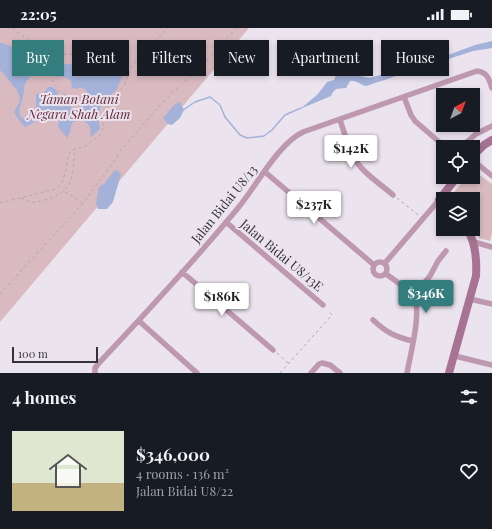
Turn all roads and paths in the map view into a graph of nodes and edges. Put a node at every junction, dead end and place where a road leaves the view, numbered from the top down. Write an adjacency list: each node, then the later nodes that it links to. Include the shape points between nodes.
1 (12, 28): 4 (path)
2 (168, 28): 6 (path)
3 (236, 28): 25 (path, via 164,101 120,151)
4 (28, 40)
5 (64, 54): 6 (path, via 92,50 114,52)
6 (133, 64): 16 (path, via 125,84 105,110 102,117 104,127 100,135 84,147)
7 (51, 76): 10 (path, via 59,91)
8 (492, 88): 9 (street, Jalan Bidai U8/13, via 488,76 477,71)
9 (404, 97): 11 (street, Jalan Bidai U8/13); 13 (street, via 415,121)
10 (71, 98)
11 (340, 120): 19 (street, Jalan Bidai U8/13, via 292,138); 22 (street, via 357,162 366,173)
12 (492, 126): 14 (street)
13 (437, 140)
14 (469, 140)
15 (492, 140): 17 (street)
16 (75, 149): 21 (path, via 74,169); 23 (path, via 69,153 62,183 54,189)
17 (480, 149)
18 (480, 166): 20 (street)
19 (265, 172): 28 (street, Jalan Bidai U8/13); 34 (street)
20 (492, 176)
21 (65, 191): 23 (path, via 60,195 32,203); 25 (path)
22 (393, 195): 27 (path)
23 (20, 197): 24 (path)
24 (0, 203)
25 (83, 203): 37 (path)
26 (436, 206): 27 (street)
27 (422, 219): 33 (street)
28 (226, 222): 35 (street, Jalan Bidai U8/13); 41 (street, Jalan Bidai U8/13E)
29 (471, 236): 30 (street)
30 (474, 242): 31 (street); 39 (street, via 476,269)
31 (492, 247)
32 (446, 251): 38 (street)
33 (385, 263): 34 (street, via 378,262); 36 (street, via 388,269)
34 (374, 265): 36 (street, via 373,271 376,275)
35 (182, 272): 43 (street, Jalan Bidai U8/13); 45 (street)
36 (386, 274): 38 (street)
37 (0, 292)
38 (413, 296): 44 (street, via 418,316)
39 (470, 298): 40 (street); 46 (street)
40 (492, 304)
41 (323, 305): 47 (path, via 332,315)
42 (373, 320): 44 (street, via 389,334)
43 (139, 321): 49 (street, Jalan Bidai U8/13, via 98,364); 50 (street)
44 (413, 341): 54 (street)
45 (273, 350): 47 (path)
46 (455, 356): 48 (street); 55 (street)
47 (288, 363): 51 (path)
48 (492, 365)
49 (95, 373)
50 (197, 373)
51 (280, 373)
52 (311, 373): 53 (street, via 322,363 330,365)
53 (340, 373)
54 (407, 373)
55 (449, 373)

